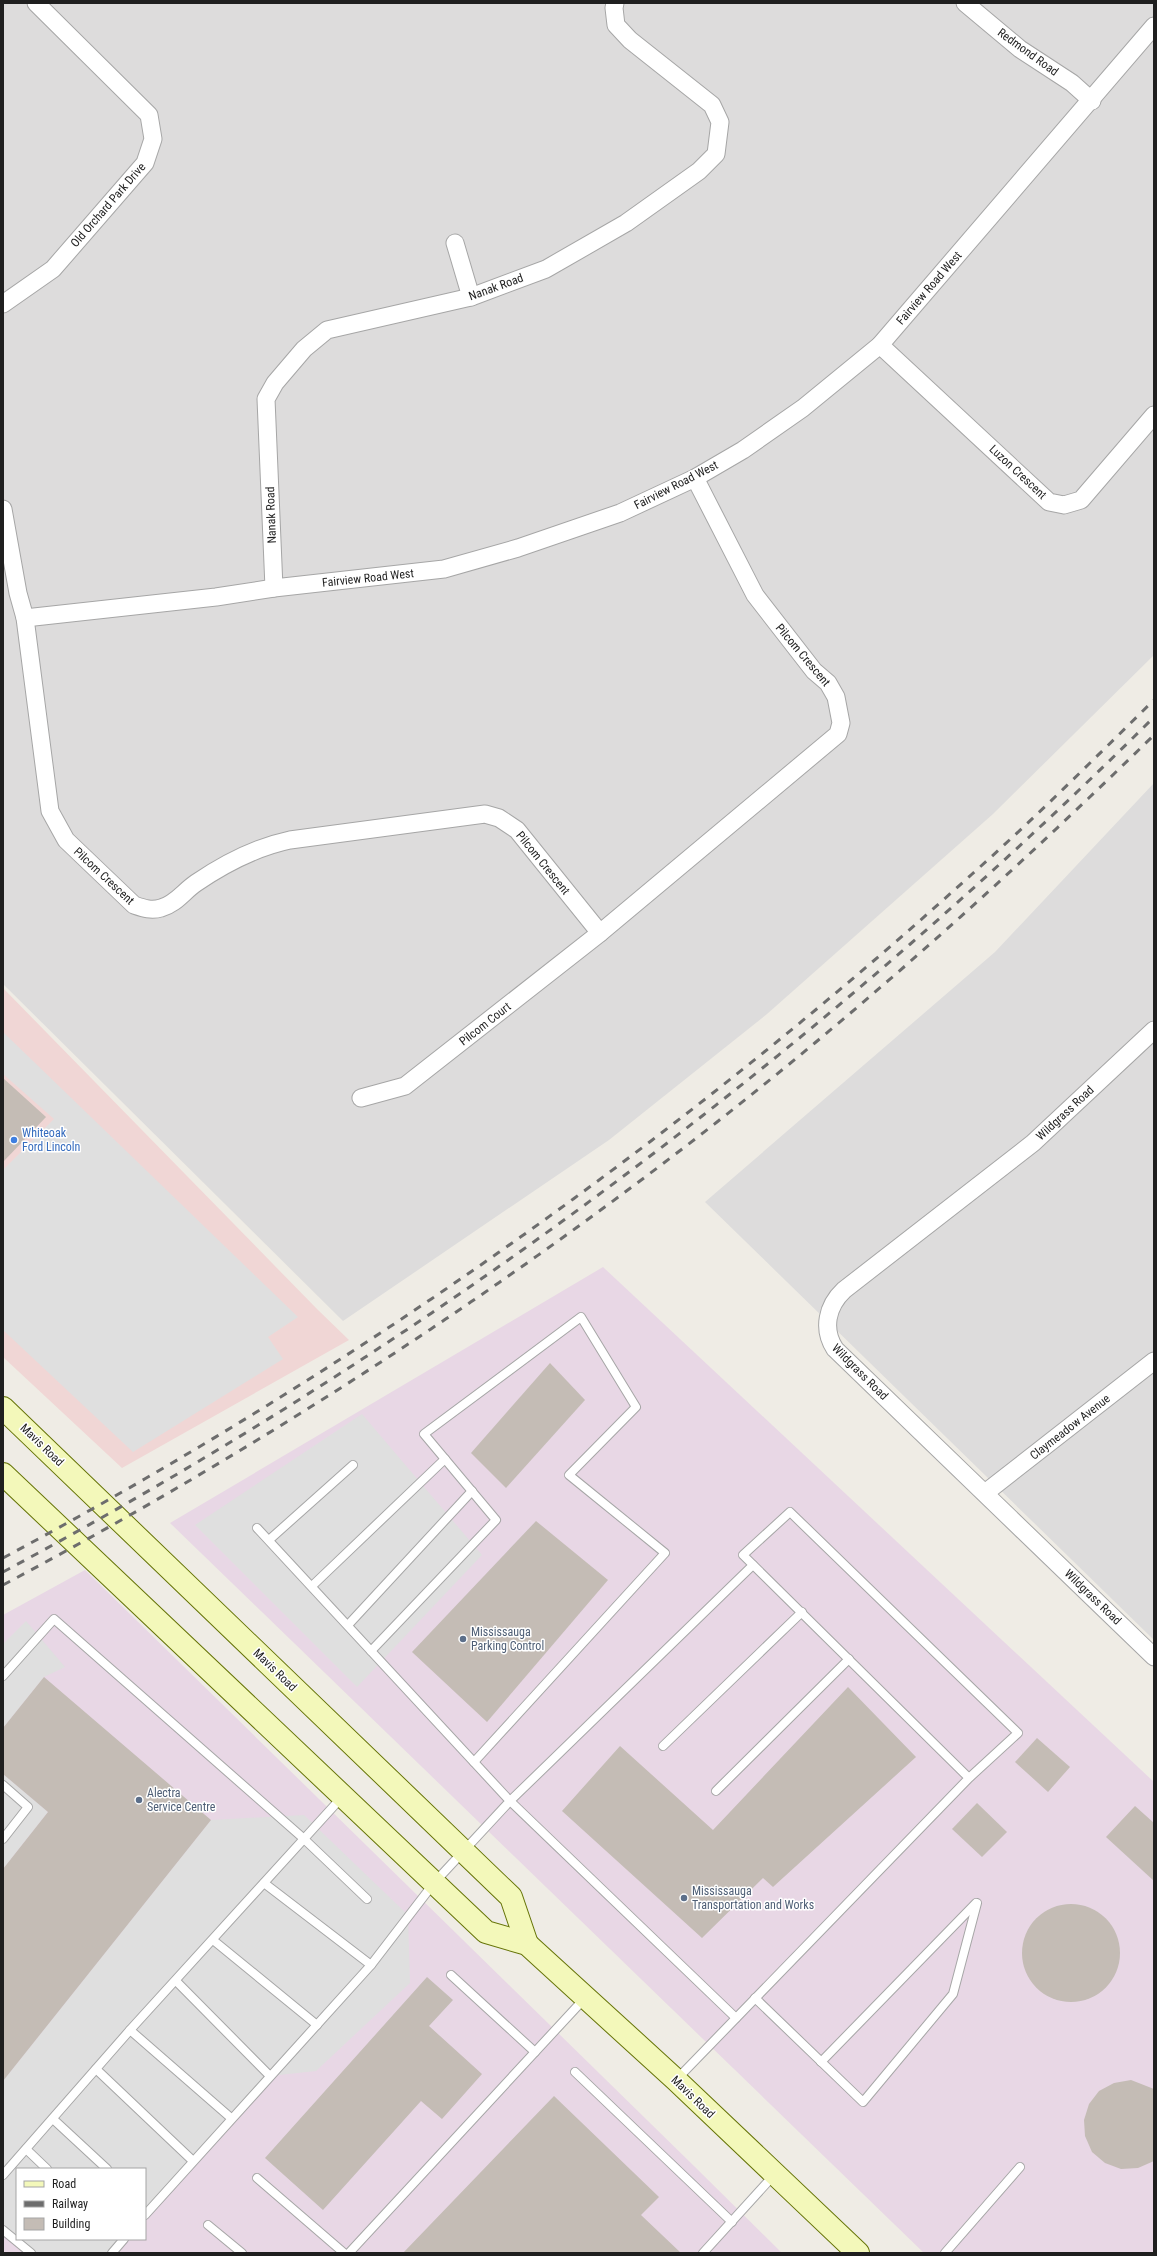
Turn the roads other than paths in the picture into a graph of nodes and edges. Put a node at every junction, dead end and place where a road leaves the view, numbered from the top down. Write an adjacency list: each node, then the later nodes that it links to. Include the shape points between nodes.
1 (36, 3): 8 (street, Old Orchard Park Drive, via 149,115 153,139 146,163 53,269)
2 (615, 3): 7 (street, Nanak Road, via 616,25 630,40 712,105 720,122 716,154 699,171 626,223 546,269)
3 (965, 3): 5 (street, Redmond Road, via 1020,49 1072,83)
4 (1154, 26): 5 (street, Fairview Road West)
5 (1092, 100): 9 (street, Fairview Road West)
6 (455, 243): 7 (street)
7 (471, 297): 13 (street, Nanak Road, via 327,330 304,349 275,382 266,400)
8 (3, 304)
9 (880, 344): 10 (street, Luzon Crescent, via 1049,502 1064,505 1081,500); 11 (street, Fairview Road West, via 803,408 743,450)
10 (1154, 415)
11 (695, 478): 13 (street, Fairview Road West, via 620,513 518,548 444,569); 15 (street, Pilcom Crescent, via 755,595 814,671 828,683 836,697 841,723 838,734 832,740)
12 (3, 509): 14 (street, Pilcom Crescent)
13 (274, 588): 14 (street, Fairview Road West)
14 (25, 618): 15 (street, Pilcom Crescent, via 50,811 66,840 134,905 148,910 161,908 178,899 194,884 267,845 485,814 499,818 517,830)
15 (600, 933): 17 (street, Pilcom Court, via 405,1086)
16 (1154, 1030): 24 (street, Wildgrass Road, via 1033,1143 844,1290 832,1304 826,1320 829,1340 834,1349)
17 (360, 1098)
18 (1154, 1361): 24 (street, Claymeadow Avenue)
19 (3, 1408): 44 (main road, Mavis Road)
20 (445, 1459): 23 (lane); 28 (lane); 36 (lane, via 424,1434 581,1317 636,1406 569,1475 665,1553)
21 (354, 1465): 26 (lane)
22 (3, 1474): 40 (main road, Mavis Road)
23 (472, 1491): 30 (lane); 31 (lane, via 496,1520)
24 (985, 1493): 32 (street, Wildgrass Road)
25 (257, 1528): 26 (lane)
26 (268, 1540): 28 (lane)
27 (753, 1565): 29 (lane); 37 (lane, via 743,1555 790,1512 1018,1732); 41 (lane)
28 (312, 1586): 30 (lane)
29 (802, 1612): 33 (lane); 35 (lane)
30 (348, 1625): 31 (lane)
31 (371, 1650): 36 (lane)
32 (1154, 1656)
33 (849, 1659): 37 (lane); 39 (lane)
34 (3, 1676): 42 (lane, via 54,1620)
35 (663, 1746)
36 (474, 1762): 41 (lane)
37 (969, 1778): 54 (lane)
38 (3, 1785): 43 (lane, via 28,1807)
39 (716, 1791)
40 (343, 1797): 42 (lane); 46 (main road, Mavis Road)
41 (510, 1801): 44 (lane); 55 (lane)
42 (304, 1838): 45 (lane); 47 (lane)
43 (3, 1839)
44 (463, 1851): 46 (lane); 49 (main road, Mavis Road, via 511,1897)
45 (264, 1883): 48 (lane); 50 (lane)
46 (434, 1883): 49 (main road, Mavis Road, via 486,1932); 50 (lane)
47 (367, 1899)
48 (213, 1940): 52 (lane); 56 (lane)
49 (527, 1944): 53 (main road, Mavis Road)
50 (371, 1965): 56 (lane)
51 (451, 1975): 58 (lane)
52 (176, 1981): 57 (lane); 62 (lane)
53 (584, 1998): 58 (lane); 63 (main road, Mavis Road)
54 (755, 1998): 55 (lane); 59 (lane)
55 (736, 2018): 63 (lane)
56 (317, 2026): 62 (lane)
57 (130, 2030): 60 (lane); 64 (lane)
58 (535, 2052): 83 (lane)
59 (821, 2062): 59 (lane, via 863,2102 953,1994 976,1903)
60 (96, 2070): 65 (lane); 67 (lane)
61 (575, 2072): 75 (lane)
62 (270, 2076): 64 (lane)
63 (676, 2080): 72 (main road, Mavis Road)
64 (231, 2118): 67 (lane)
65 (52, 2119): 66 (lane); 70 (lane)
66 (26, 2149): 69 (lane); 71 (lane)
67 (193, 2161): 74 (lane)
68 (1020, 2167): 86 (lane)
69 (46, 2168)
70 (106, 2168)
71 (3, 2175)
72 (774, 2175): 75 (lane); 85 (main road, Mavis Road)
73 (257, 2178): 82 (lane)
74 (147, 2210)
75 (732, 2222): 84 (lane)
76 (208, 2225): 81 (lane)
77 (3, 2230): 79 (lane)
78 (121, 2240): 80 (lane)
79 (31, 2253)
80 (112, 2253)
81 (242, 2253)
82 (344, 2253)
83 (349, 2253)
84 (703, 2253)
85 (858, 2253)
86 (945, 2253)

